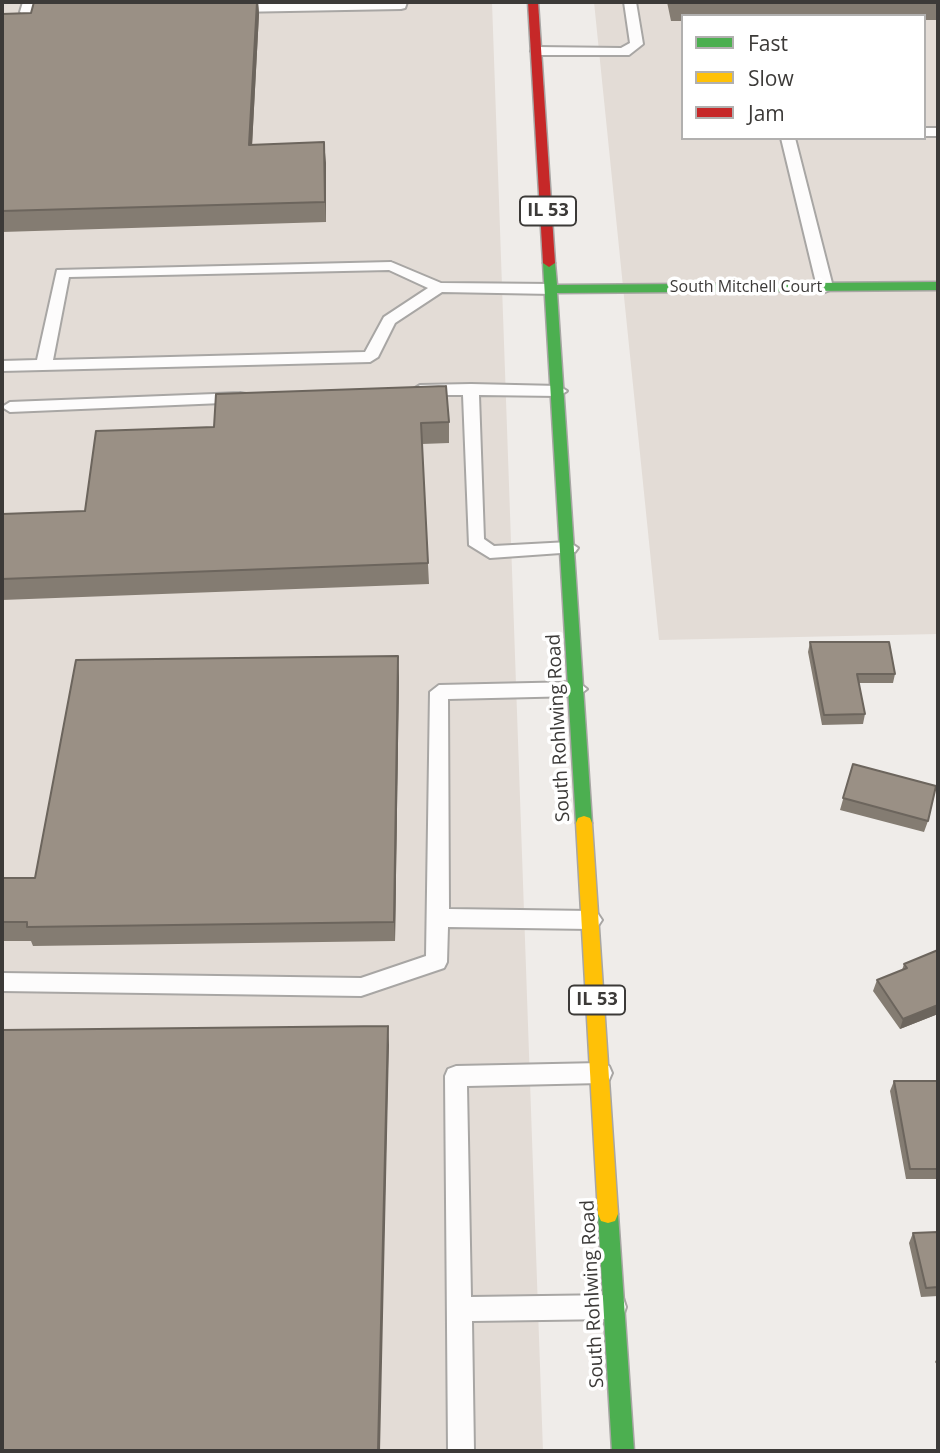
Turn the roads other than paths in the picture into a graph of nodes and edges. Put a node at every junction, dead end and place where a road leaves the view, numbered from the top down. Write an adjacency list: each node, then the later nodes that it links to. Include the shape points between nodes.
1 (29, 2): 6 (lane, via 26,12)
2 (401, 2): 5 (lane)
3 (533, 2): 7 (main road, South Rohlwing Road / IL 53)
4 (630, 2): 7 (lane, via 637,44 624,52)
5 (220, 8)
6 (68, 11)
7 (537, 51): 12 (main road, South Rohlwing Road / IL 53)
8 (788, 140): 11 (lane)
9 (938, 285): 11 (main road, South Mitchell Court)
10 (439, 287): 12 (lane); 13 (lane, via 389,320 370,358); 13 (lane, via 391,265 62,273)
11 (825, 287): 12 (main road, South Mitchell Court)
12 (553, 289): 17 (main road, South Rohlwing Road / IL 53)
13 (44, 365): 14 (lane)
14 (2, 366)
15 (471, 389): 16 (lane); 17 (lane); 20 (lane, via 475,541 490,552)
16 (398, 391)
17 (559, 391): 20 (main road, South Rohlwing Road / IL 53)
18 (260, 397): 19 (lane)
19 (10, 407)
20 (569, 548): 21 (main road, South Rohlwing Road / IL 53)
21 (578, 689): 22 (lane, via 439,692); 23 (main road, South Rohlwing Road / IL 53)
22 (438, 918): 23 (lane); 24 (lane, via 436,962 361,987)
23 (592, 920): 25 (main road, South Rohlwing Road / IL 53)
24 (2, 982)
25 (601, 1073): 26 (main road, South Rohlwing Road / IL 53); 27 (lane, via 456,1076)
26 (614, 1307): 27 (lane); 29 (main road, South Rohlwing Road / IL 53)
27 (459, 1309): 28 (lane)
28 (461, 1451)
29 (623, 1451)

